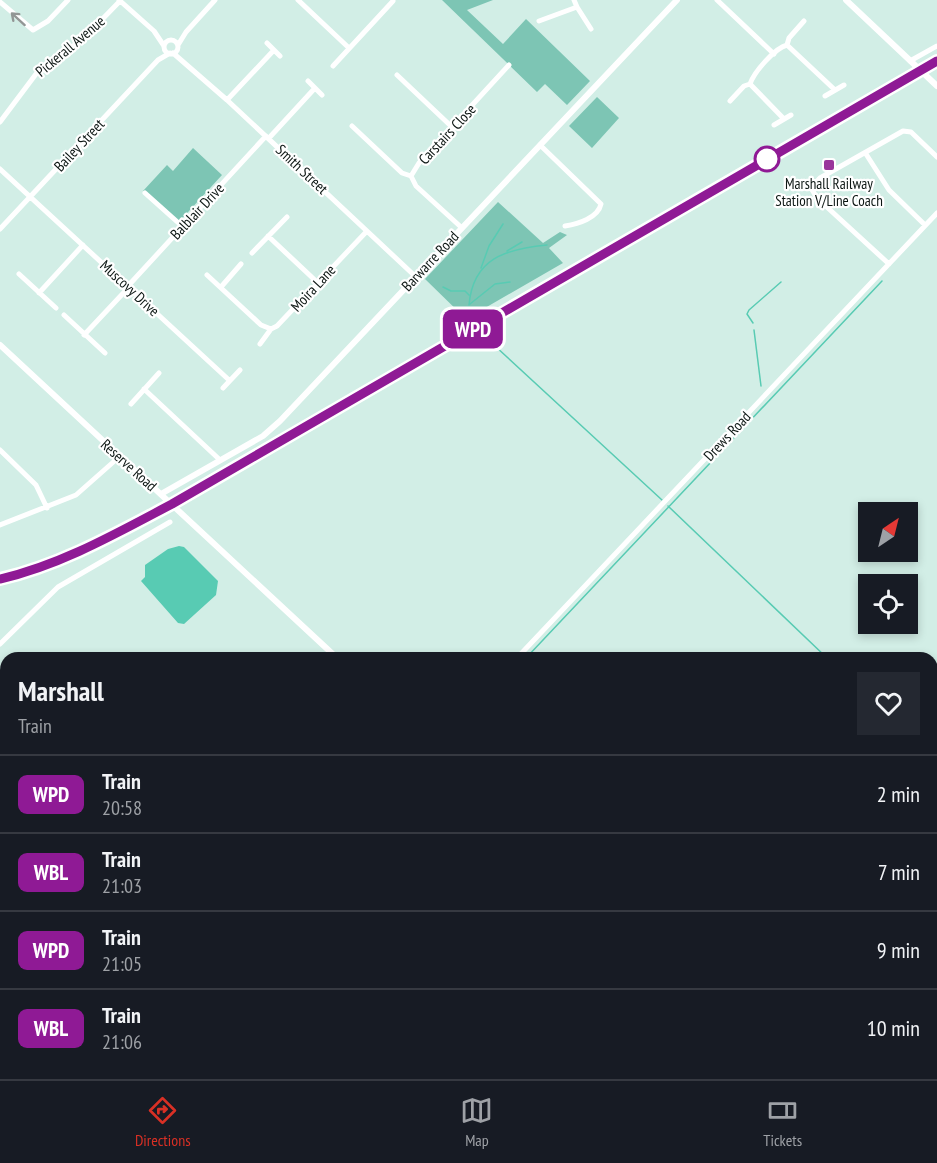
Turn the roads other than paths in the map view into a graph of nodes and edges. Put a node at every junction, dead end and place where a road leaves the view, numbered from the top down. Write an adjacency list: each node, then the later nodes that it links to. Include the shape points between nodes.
1 (68, 0): 10 (street, one-way to 10, via 33,30)
2 (215, 0): 16 (street, Bailey Street)
3 (298, 0): 21 (street)
4 (393, 0): 21 (street)
5 (574, 0): 11 (street)
6 (676, 0): 49 (street, Barwarre Road)
7 (717, 0): 24 (street)
8 (846, 0): 27 (street)
9 (120, 1): 15 (street, Smith Street); 44 (street, Pickerall Avenue, via 85,38 36,74)
10 (0, 2)
11 (577, 7): 12 (street); 14 (street)
12 (539, 21)
13 (804, 21): 18 (street)
14 (591, 29)
15 (154, 31): 16 (street, Smith Street); 20 (street, Smith Street)
16 (175, 43): 20 (street, Bailey Street); 23 (street, Bailey Street); 28 (street, Smith Street)
17 (267, 43): 22 (street)
18 (787, 45): 24 (street); 37 (street)
19 (937, 46): 27 (street)
20 (164, 47): 23 (street); 26 (street, Bailey Street)
21 (349, 48): 30 (street)
22 (274, 51): 25 (street); 40 (street)
23 (171, 53): 26 (street, Bailey Street); 28 (street, Smith Street)
24 (774, 54): 33 (street)
25 (280, 56)
26 (158, 60): 55 (street, Bailey Street)
27 (910, 61): 35 (street)
28 (187, 63): 40 (street, Smith Street)
29 (510, 64): 47 (street, Carstairs Close)
30 (333, 66)
31 (397, 75): 47 (street)
32 (308, 81): 36 (street)
33 (750, 84): 41 (street); 43 (street)
34 (844, 85): 37 (street)
35 (937, 86)
36 (315, 88): 38 (street); 48 (street, Balblair Drive)
37 (835, 90): 39 (street)
38 (322, 95)
39 (825, 96)
40 (227, 100): 48 (street, Smith Street)
41 (730, 101)
42 (791, 115): 43 (street)
43 (784, 119): 45 (street)
44 (0, 122)
45 (774, 125)
46 (352, 126): 53 (street, via 402,173)
47 (453, 128): 53 (street, Carstairs Close)
48 (268, 137): 60 (street, Balblair Drive); 63 (street, Smith Street)
49 (540, 145): 59 (street, via 601,204 596,213); 61 (street, Barwarre Road)
50 (866, 154): 51 (street, via 907,131); 58 (street, via 889,190); 68 (street, via 820,178 811,188)
51 (937, 157)
52 (0, 169): 55 (street, Muscovy Drive)
53 (411, 176): 61 (street, Carstairs Close, via 416,186)
54 (145, 193): 60 (street)
55 (30, 197): 62 (street, Bailey Street); 65 (street, Muscovy Drive)
56 (937, 213): 58 (street, Drews Road)
57 (287, 217): 64 (street)
58 (925, 225): 68 (street, Drews Road)
59 (566, 226)
60 (183, 227): 73 (street, Balblair Drive)
61 (462, 228): 71 (street, Barwarre Road)
62 (0, 229)
63 (367, 231): 71 (street, Smith Street); 72 (street, Moira Lane)
64 (268, 236): 66 (street); 72 (street)
65 (83, 245): 73 (street, Muscovy Drive); 75 (street)
66 (252, 253)
67 (241, 264): 74 (street)
68 (889, 264): 98 (street, Drews Road)
69 (19, 274): 75 (street)
70 (207, 275): 74 (street)
71 (416, 277): 91 (street, Barwarre Road, via 280,421)
72 (318, 283): 78 (street, Moira Lane)
73 (129, 287): 79 (street, Balblair Drive); 85 (street, Muscovy Drive)
74 (220, 287): 78 (street, via 261,325)
75 (39, 293): 76 (street)
76 (56, 308)
77 (64, 315): 79 (street)
78 (271, 329): 80 (street, Moira Lane)
79 (84, 334): 82 (street)
80 (260, 344)
81 (0, 345): 90 (street, Reserve Road)
82 (105, 353)
83 (240, 370): 85 (street)
84 (159, 373): 87 (street)
85 (229, 380): 86 (street)
86 (223, 388)
87 (144, 389): 88 (street); 91 (street)
88 (130, 405)
89 (0, 450): 93 (street, via 36,485)
90 (119, 457): 92 (street, Reserve Road); 93 (street, via 87,488)
91 (220, 460): 92 (street, Barwarre Road)
92 (161, 494): 97 (street, Reserve Road)
93 (47, 508): 95 (street)
94 (170, 522): 96 (street, via 58,587)
95 (0, 525)
96 (0, 644)
97 (331, 652)
98 (523, 652)

